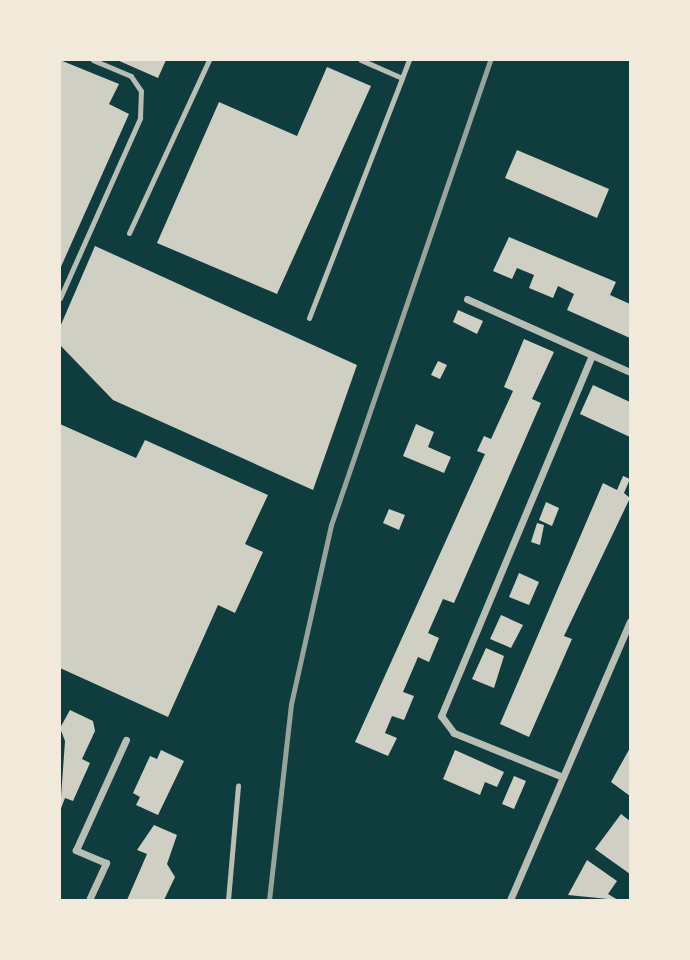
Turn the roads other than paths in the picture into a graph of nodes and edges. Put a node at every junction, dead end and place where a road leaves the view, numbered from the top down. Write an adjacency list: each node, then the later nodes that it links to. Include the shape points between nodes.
1 (93, 60): 7 (lane, via 131,76 141,90 140,118)
2 (209, 60): 6 (lane)
3 (361, 60): 5 (lane)
4 (409, 60): 5 (lane)
5 (402, 78): 9 (lane)
6 (130, 233)
7 (60, 298)
8 (467, 299): 10 (street)
9 (309, 318)
10 (592, 355): 11 (street); 14 (street, via 441,716 454,733)
11 (631, 372)
12 (631, 622): 14 (street)
13 (126, 740): 16 (street, via 76,850 106,863)
14 (564, 777): 18 (street)
15 (238, 785): 17 (lane)
16 (89, 901)
17 (228, 901)
18 (510, 901)

